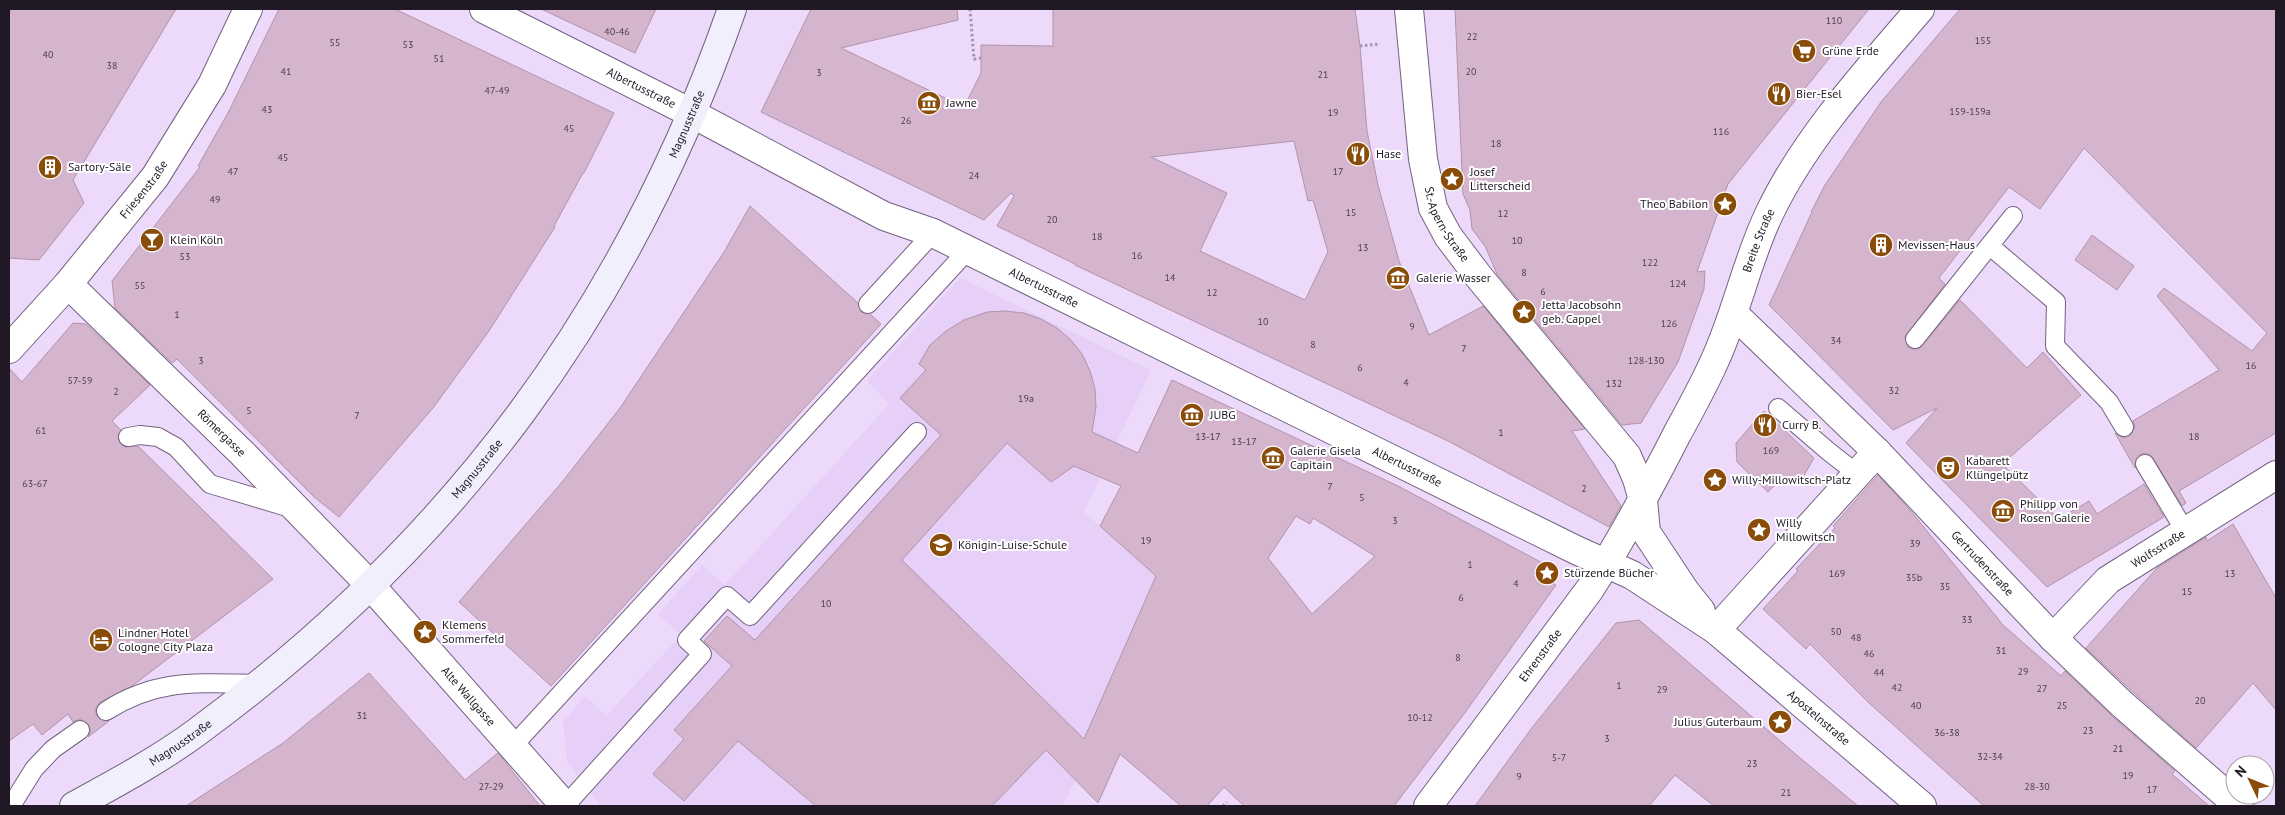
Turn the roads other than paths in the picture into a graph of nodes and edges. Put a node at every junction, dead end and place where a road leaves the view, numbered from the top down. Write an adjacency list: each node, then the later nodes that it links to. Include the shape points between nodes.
1 (248, 9): 11 (street, Friesenstraße, via 212,86 155,177)
2 (484, 9): 6 (street, Albertusstraße)
3 (732, 9): 6 (street, Magnusstraße)
4 (1409, 9): 24 (street, St.-Apern-Straße, via 1423,159 1433,208 1448,236 1479,276 1627,456)
5 (1920, 9): 13 (street, Breite Straße, via 1851,89 1794,170 1766,220)
6 (691, 113): 8 (street, Albertusstraße, via 884,216); 28 (street, Magnusstraße, via 622,258 576,336 523,412 443,512)
7 (2013, 216): 9 (lane)
8 (933, 233): 10 (street, Albertusstraße); 12 (lane)
9 (1990, 246): 15 (lane); 17 (lane, via 2056,302 2056,346 2109,402)
10 (979, 256): 27 (street, Albertusstraße, via 1576,550); 34 (lane)
11 (68, 284): 14 (street, Friesenstraße); 25 (street, Römergasse)
12 (868, 304)
13 (1734, 314): 20 (street, Gertrudenstraße); 24 (street, Breite Straße, via 1715,360)
14 (13, 338)
15 (1915, 339)
16 (1778, 408): 22 (lane)
17 (2124, 427)
18 (917, 432): 37 (lane, via 750,616 727,596 687,640 702,654)
19 (128, 437): 25 (lane, via 158,437 176,447 217,488)
20 (1876, 452): 22 (street); 30 (street, Gertrudenstraße)
21 (2145, 464): 26 (lane)
22 (1856, 473): 29 (street)
23 (2276, 475): 26 (street, Wolfsstraße)
24 (1643, 500): 27 (street, Ehrenstraße); 29 (street, Apostelnstraße, via 1646,532 1685,591)
25 (297, 509): 28 (street, Römergasse)
26 (2185, 531): 30 (street, Wolfsstraße, via 2108,580)
27 (1607, 562): 29 (street, Apostelnstraße); 38 (street, Ehrenstraße)
28 (371, 586): 31 (street, Magnusstraße); 34 (street, Alte Wallgasse)
29 (1716, 630): 39 (street, Apostelnstraße)
30 (2053, 638): 40 (street, Gertrudenstraße, via 2122,704)
31 (257, 684): 32 (lane, via 182,683 150,690); 36 (street, Magnusstraße, via 196,733)
32 (106, 711)
33 (80, 730): 35 (lane, via 53,749 34,769)
34 (512, 747): 37 (street, Alte Wallgasse)
35 (11, 806)
36 (74, 806)
37 (565, 806)
38 (1428, 806)
39 (1922, 806)
40 (2239, 806)

